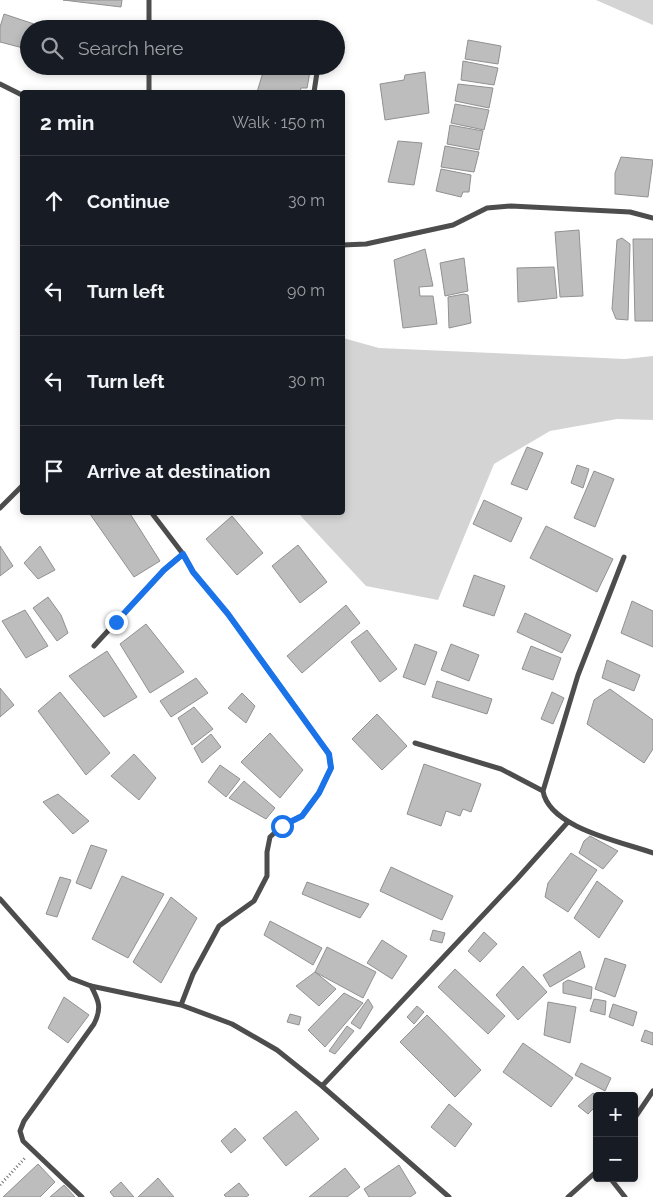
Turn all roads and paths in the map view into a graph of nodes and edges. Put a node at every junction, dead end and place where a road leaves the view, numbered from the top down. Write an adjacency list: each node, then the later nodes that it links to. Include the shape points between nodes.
1 (149, 0): 2 (street)
2 (149, 20)
3 (149, 75): 6 (street)
4 (317, 75): 7 (street)
5 (0, 84): 8 (street)
6 (149, 90)
7 (314, 90)
8 (20, 94)
9 (653, 218): 10 (street, via 630,212 511,206 487,208 435,230 366,244)
10 (345, 245)
11 (20, 488): 12 (street)
12 (0, 508)
13 (153, 515): 14 (street)
14 (183, 554): 16 (street, via 164,570); 23 (street, via 193,572 228,614 329,754 331,768 319,793 302,816 282,826 270,837 267,876 259,892 254,901 219,926)
15 (624, 557): 18 (street, via 578,675)
16 (94, 646)
17 (415, 743): 18 (street, via 501,769)
18 (543, 791): 19 (street, via 544,799)
19 (567, 823): 20 (street); 24 (street)
20 (653, 853)
21 (0, 899): 22 (street, via 70,978)
22 (91, 986): 23 (street); 27 (street, via 99,1000 100,1012 20,1131 23,1141)
23 (181, 1005): 24 (street, via 232,1024 277,1050)
24 (322, 1086): 32 (street)
25 (653, 1091): 26 (street)
26 (638, 1113)
27 (33, 1150): 30 (path); 31 (street)
28 (593, 1175): 33 (street)
29 (613, 1182): 34 (street)
30 (0, 1185)
31 (82, 1197)
32 (449, 1197)
33 (568, 1197)
34 (625, 1197)

